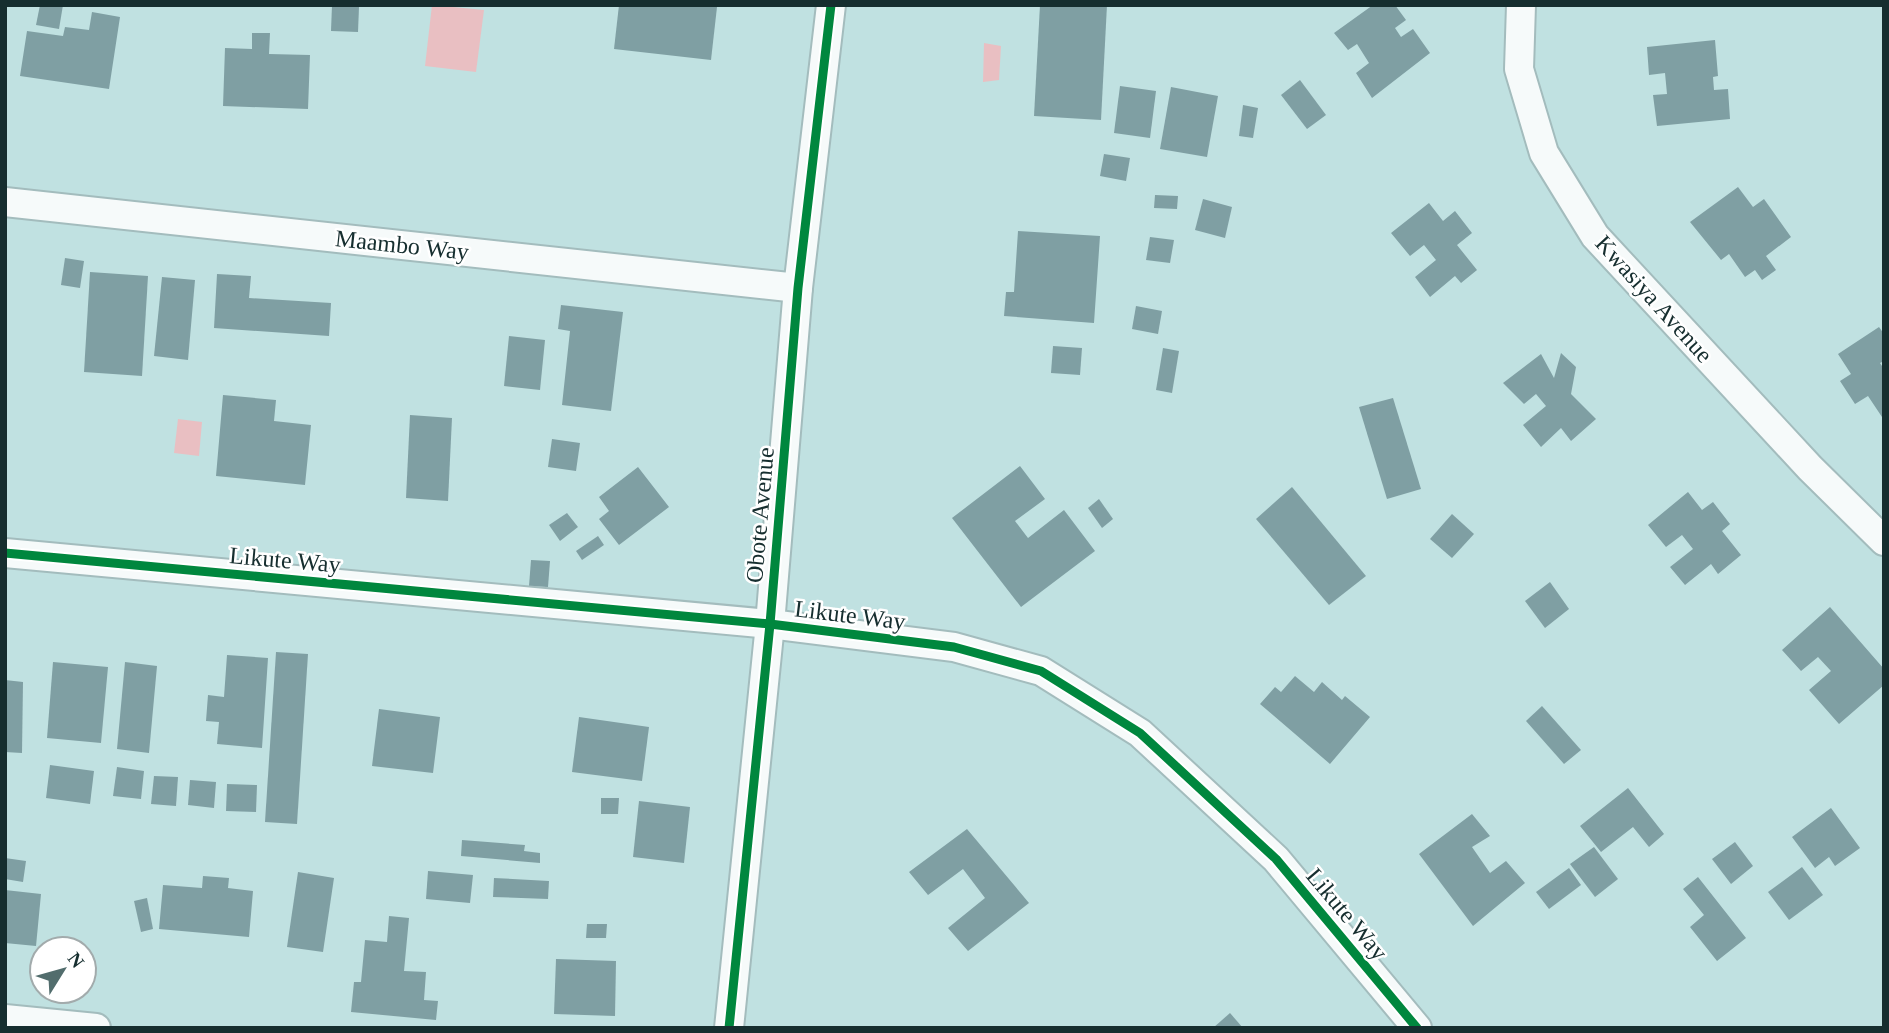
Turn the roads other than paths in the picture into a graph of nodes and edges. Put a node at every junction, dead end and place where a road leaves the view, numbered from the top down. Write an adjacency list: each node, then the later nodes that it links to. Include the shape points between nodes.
1 (831, 5): 4 (street, Obote Avenue)
2 (1521, 5): 5 (street, Kwasiya Avenue, via 1519,69 1544,153 1595,236 1800,458)
3 (5, 202): 4 (street, Maambo Way)
4 (798, 288): 7 (street, Obote Avenue)
5 (1884, 541)
6 (5, 553): 7 (street, Likute Way)
7 (769, 624): 10 (street, Obote Avenue); 11 (street, Likute Way, via 954,647 1041,671 1140,733 1276,859)
8 (5, 1019): 9 (street)
9 (96, 1028)
10 (729, 1028)
11 (1417, 1028)

